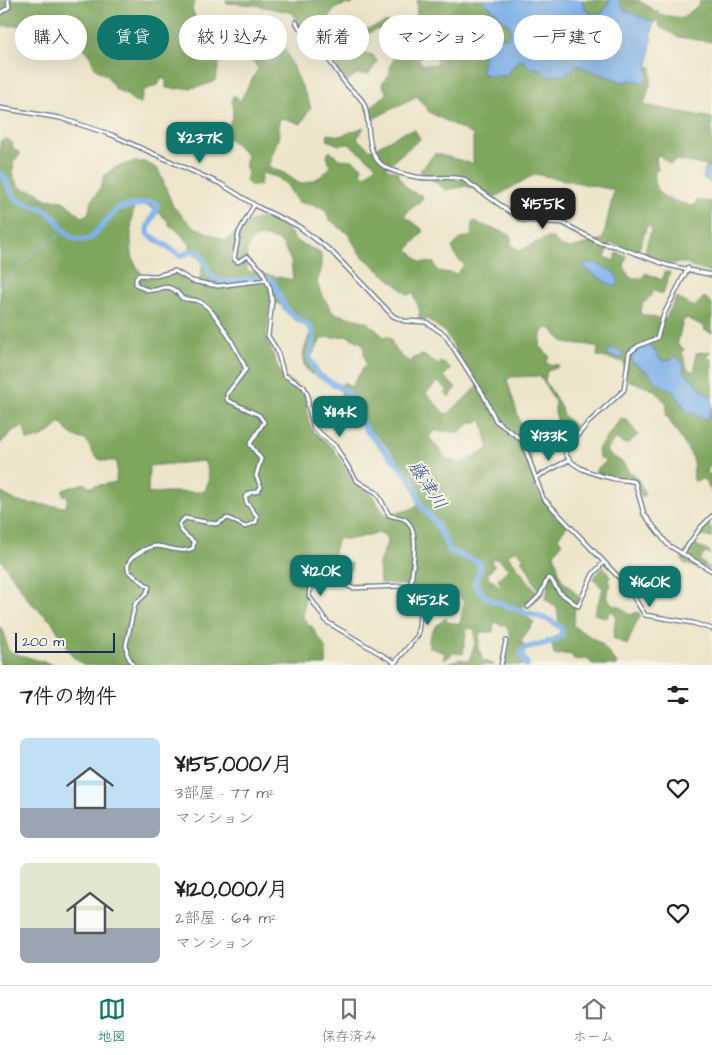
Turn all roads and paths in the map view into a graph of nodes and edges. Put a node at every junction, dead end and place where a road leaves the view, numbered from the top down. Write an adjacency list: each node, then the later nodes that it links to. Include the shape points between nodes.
1 (8, 0): 2 (street, via 8,7)
2 (0, 13)
3 (296, 22): 6 (street, via 303,36 329,60 344,83 363,101 370,143 384,166 420,178 453,176 463,179 522,220 563,223 600,243 667,265)
4 (0, 108): 5 (street, via 60,118 112,134 221,184)
5 (254, 205): 8 (street, via 239,232 234,259 238,262 247,256 260,266); 10 (street, via 298,226 331,251 393,316 404,321 426,322 445,335 483,394 496,421 522,440)
6 (688, 268): 7 (street); 9 (street, via 664,314 659,335 629,353 624,390 588,422 565,450)
7 (712, 274)
8 (266, 280): 15 (street, via 272,301 268,336 277,350 284,375 304,386 314,428 335,446 357,481 377,493 389,515 403,518 411,526 415,539); 20 (street, via 218,286 192,281 174,271 156,276 139,275 136,279 139,287 150,291 174,288 182,298 197,301 213,313 246,369 227,394 227,400 259,415 264,422 250,444 261,459 256,476 261,486 245,497 257,516 256,522 245,526 228,518 216,524 185,518 179,527 194,542 193,548 153,547 128,562 129,572 149,587 136,604 126,645)
9 (569, 460): 10 (street); 12 (street, via 612,479 635,482 644,514 668,545)
10 (537, 477): 13 (street, via 543,498)
11 (712, 516): 12 (street)
12 (682, 554): 14 (street)
13 (603, 563): 16 (street, via 593,574 578,606 548,578 540,595); 17 (street, via 626,586 644,615)
14 (712, 571)
15 (410, 588): 19 (street, via 417,591 420,611 418,632); 19 (street, via 352,588 333,578 308,590 327,622)
16 (528, 607)
17 (712, 629)
18 (506, 641): 21 (street)
19 (394, 664)
20 (133, 665)
21 (501, 665)

